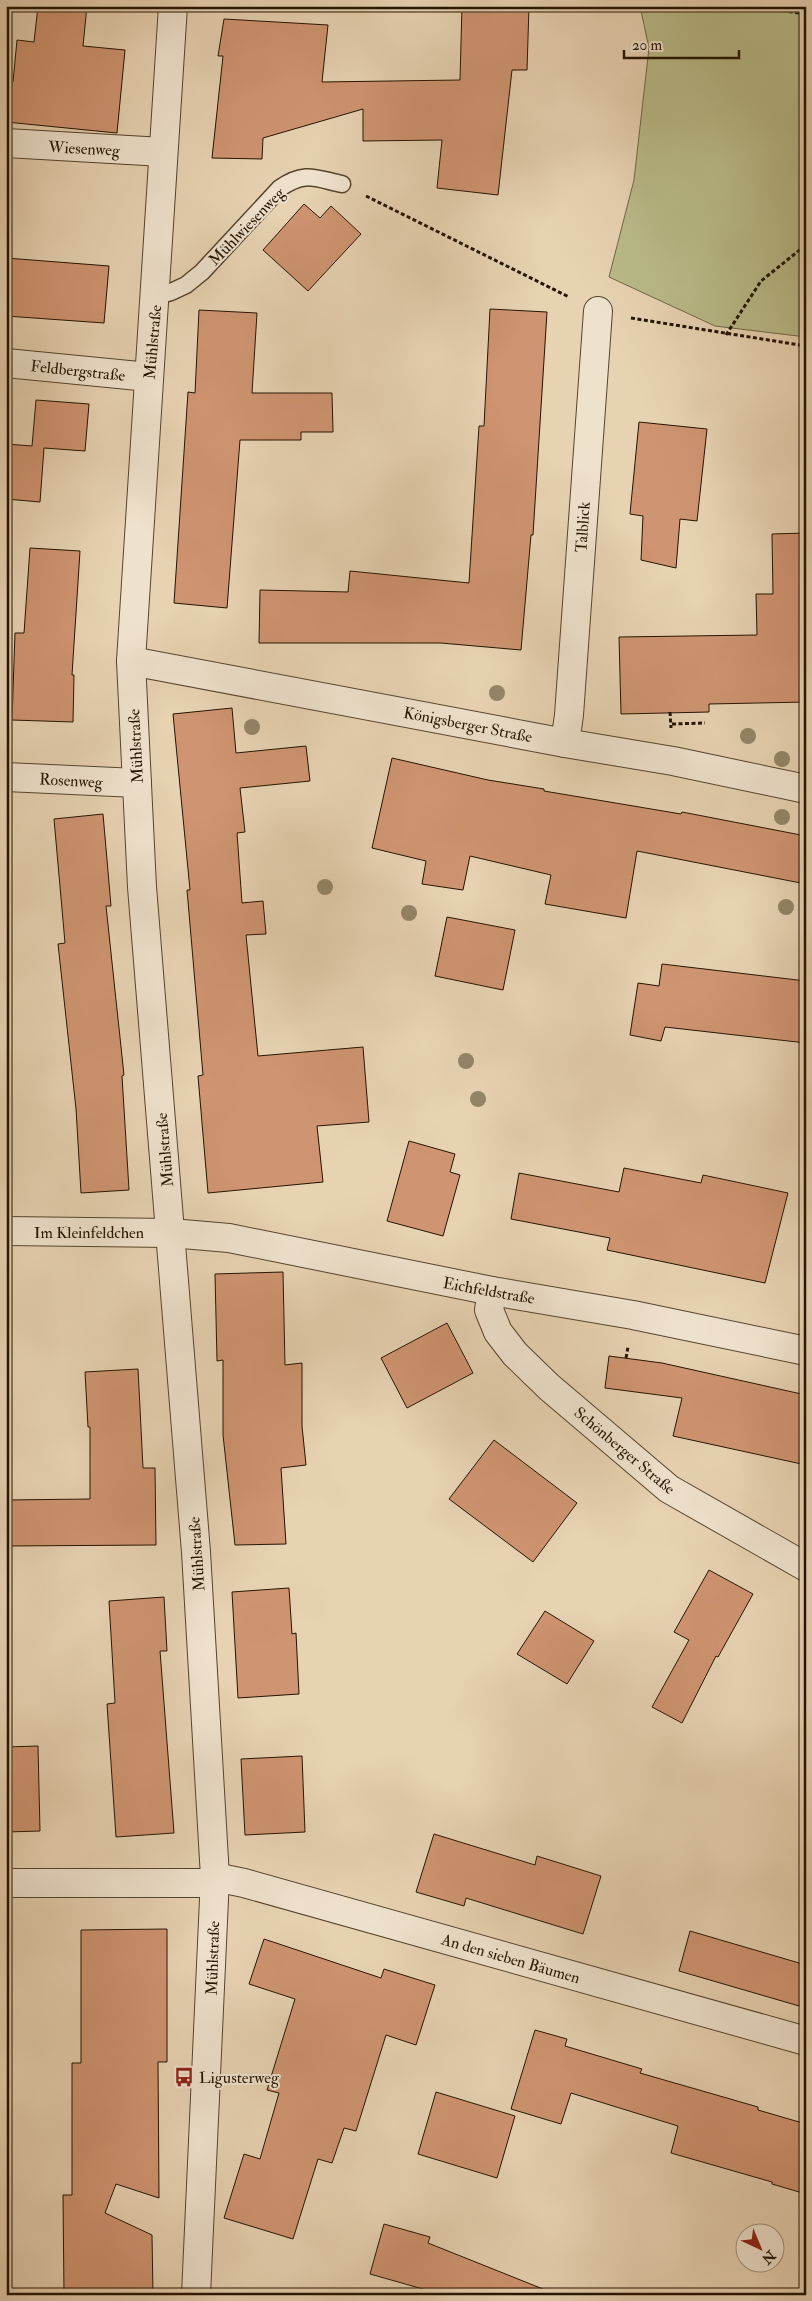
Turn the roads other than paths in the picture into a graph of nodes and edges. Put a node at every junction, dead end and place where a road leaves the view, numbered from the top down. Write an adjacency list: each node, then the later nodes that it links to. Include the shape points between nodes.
1 (173, 6): 3 (street, Mühlstraße)
2 (6, 143): 3 (street, Wiesenweg)
3 (163, 152): 5 (street, Mühlstraße)
4 (342, 184): 5 (lane, Mühlwiesenweg, via 306,176 293,180 280,188 202,272 186,285)
5 (156, 296): 8 (street, Mühlstraße)
6 (598, 312): 10 (street, Talblick)
7 (6, 363): 8 (street, Feldbergstraße)
8 (149, 376): 9 (street, Mühlstraße)
9 (131, 661): 10 (street, Königsberger Straße); 12 (street, Mühlstraße)
10 (565, 743): 13 (street, Königsberger Straße, via 673,761)
11 (6, 776): 12 (street, Rosenweg)
12 (137, 783): 15 (street, Mühlstraße, via 142,887)
13 (806, 789)
14 (10, 1231): 15 (street, Im Kleinfeldchen)
15 (171, 1233): 16 (street, Eichfeldstraße, via 229,1238); 19 (street, Mühlstraße, via 196,1552)
16 (492, 1291): 17 (street, Eichfeldstraße, via 633,1315); 18 (street, Schönberger Straße, via 489,1310 498,1332 549,1387 669,1489)
17 (806, 1351)
18 (806, 1567)
19 (215, 1880): 20 (street); 21 (street, An den sieben Bäumen, via 253,1885); 22 (street, Mühlstraße)
20 (6, 1884)
21 (806, 2041)
22 (196, 2295)

